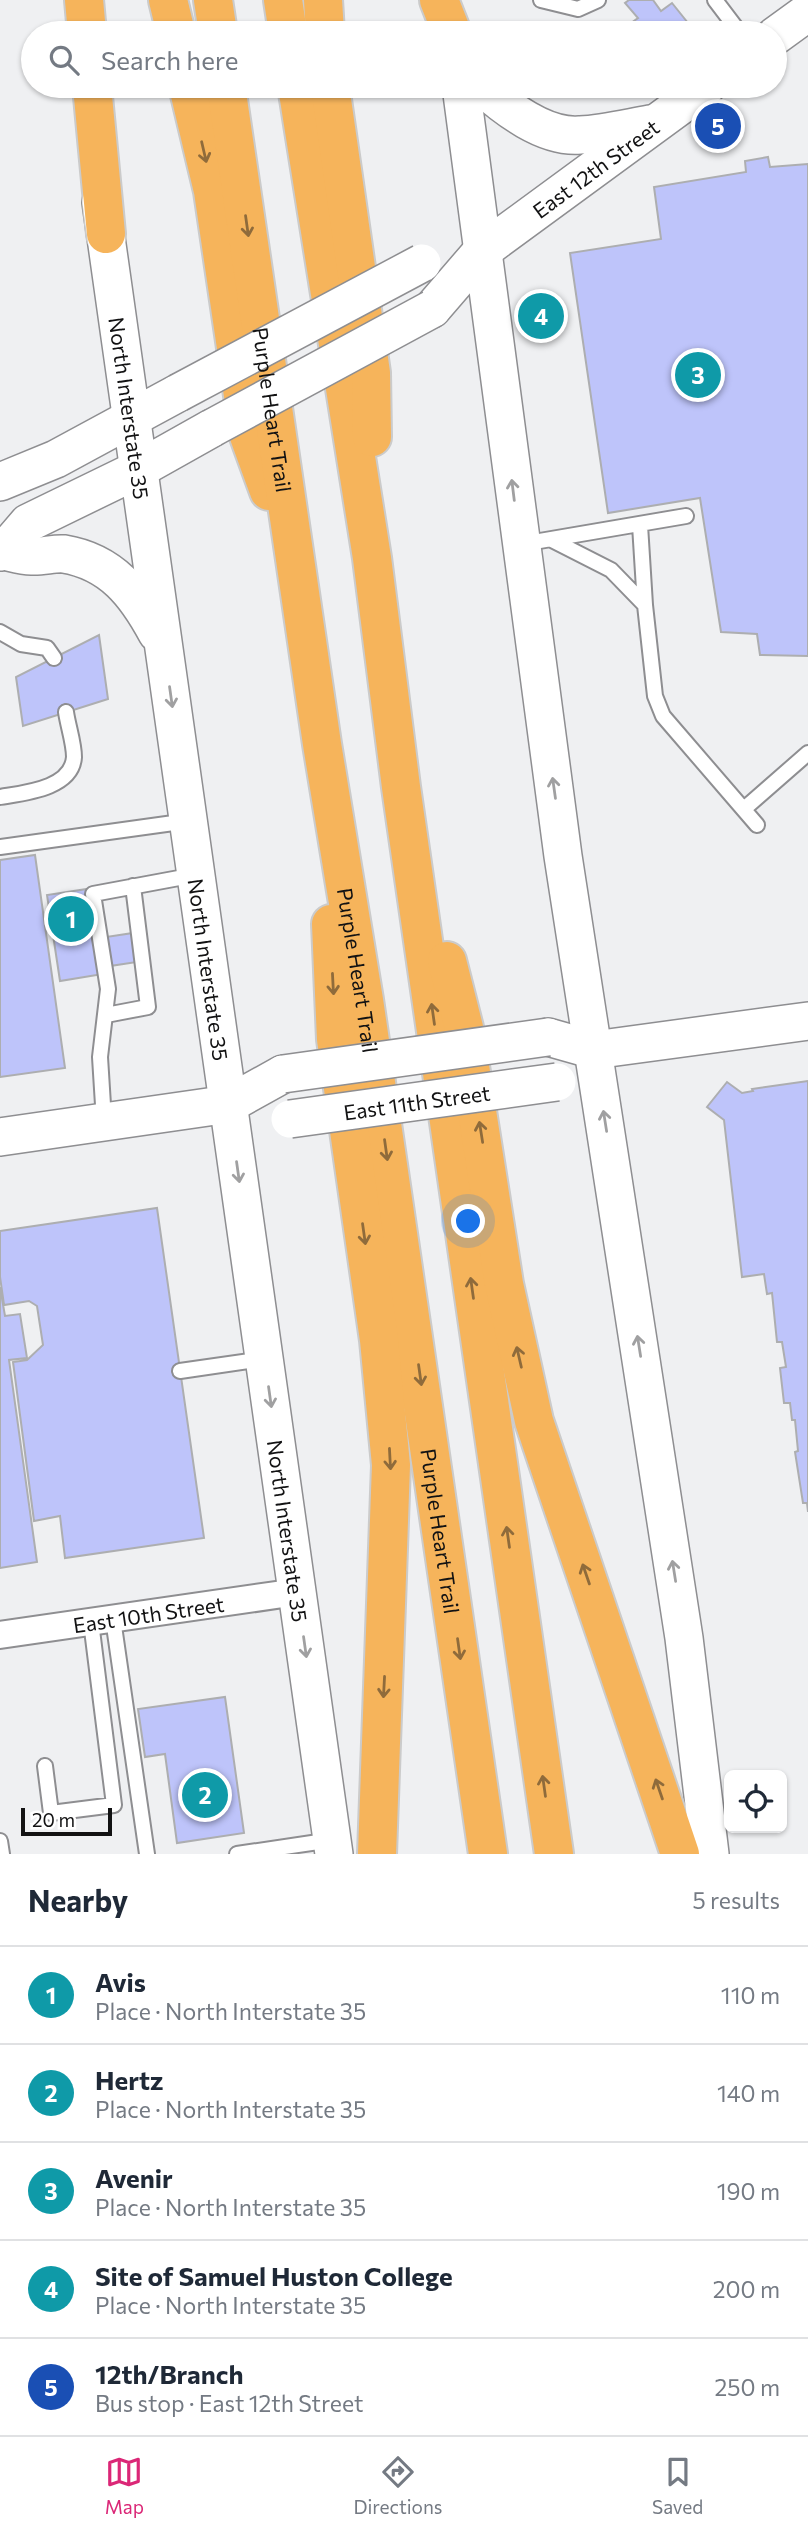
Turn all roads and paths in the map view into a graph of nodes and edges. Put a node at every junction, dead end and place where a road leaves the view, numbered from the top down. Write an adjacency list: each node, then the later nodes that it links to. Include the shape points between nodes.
1 (66, 0): 13 (main road)
2 (84, 0): 14 (highway)
3 (168, 0): 15 (highway)
4 (213, 0): 16 (highway)
5 (283, 0): 17 (highway)
6 (323, 0): 18 (highway)
7 (439, 0): 19 (highway)
8 (451, 0): 20 (main road)
9 (541, 0): 10 (lane, via 578,9)
10 (598, 0)
11 (715, 0): 21 (lane)
12 (808, 12): 22 (main road)
13 (70, 21)
14 (86, 21)
15 (173, 21)
16 (216, 21)
17 (287, 21)
18 (324, 21)
19 (448, 21)
20 (452, 21)
21 (731, 21)
22 (787, 27)
23 (83, 98): 33 (main road, North Interstate 35)
24 (93, 98): 33 (highway)
25 (191, 98): 43 (highway, one-way to 43, via 213,191 249,436)
26 (228, 98): 43 (highway, Purple Heart Trail, one-way to 43)
27 (299, 98): 42 (highway)
28 (332, 98): 42 (highway, via 372,373)
29 (463, 98): 34 (main road)
30 (497, 98): 32 (main road, via 550,131 578,136)
31 (690, 98): 32 (main road, East 12th Street)
32 (657, 122): 34 (main road, East 12th Street)
33 (106, 234): 35 (main road, North Interstate 35)
34 (482, 251): 35 (main road, East 12th Street, bridge, via 422,263); 36 (main road, East 12th Street, bridge, via 432,309); 40 (main road, one-way to 34)
35 (132, 420): 36 (main road, North Interstate 35); 37 (main road, East 12th Street)
36 (139, 469): 41 (main road, East 12th Street, via 28,523); 46 (main road, North Interstate 35)
37 (0, 482)
38 (686, 516): 39 (lane)
39 (640, 525): 40 (lane); 44 (lane)
40 (536, 542): 44 (lane, via 611,570); 61 (main road, one-way to 40)
41 (2, 551): 46 (main road, via 31,556 62,554 83,559 112,575 136,595)
42 (372, 558): 51 (highway)
43 (298, 569): 49 (highway, Purple Heart Trail)
44 (645, 606): 53 (lane, via 655,696 663,716)
45 (0, 632): 47 (lane, via 21,644 47,648)
46 (164, 645): 54 (main road, North Interstate 35, one-way to 54)
47 (54, 658)
48 (66, 712): 52 (lane, via 74,758 66,772 43,788)
49 (322, 744): 76 (highway, one-way to 76, via 336,1039 379,1340 391,1465); 77 (highway, Purple Heart Trail, one-way to 77, via 364,1000)
50 (808, 753): 53 (lane)
51 (401, 787): 78 (highway, one-way to 51); 79 (highway, one-way to 51, via 534,1421 504,1284 464,1028)
52 (4, 796)
53 (744, 810): 55 (lane)
54 (189, 821): 56 (lane); 57 (main road, North Interstate 35)
55 (757, 825)
56 (0, 848)
57 (197, 875): 58 (lane); 62 (main road, North Interstate 35)
58 (133, 887): 59 (lane, via 93,894 108,989); 59 (lane, via 148,1007)
59 (106, 1015): 63 (lane, via 100,1057)
60 (808, 1021): 61 (main road, East 11th Street)
61 (594, 1050): 62 (main road, East 11th Street, bridge, via 548,1037 284,1074); 62 (main road, East 11th Street, bridge, via 557,1082 290,1119); 80 (main road, one-way to 61, via 684,1638)
62 (229, 1104): 63 (main road, East 11th Street); 65 (main road, North Interstate 35, one-way to 65)
63 (104, 1122): 64 (main road, East 11th Street)
64 (0, 1137)
65 (265, 1359): 66 (lane); 67 (main road, North Interstate 35, one-way to 67)
66 (180, 1371)
67 (297, 1592): 68 (street, East 10th Street); 72 (main road, North Interstate 35, one-way to 72)
68 (102, 1621): 69 (street, East 10th Street); 70 (lane, via 114,1805 51,1813); 74 (lane)
69 (0, 1635)
70 (45, 1766)
71 (0, 1842): 73 (lane)
72 (333, 1847): 75 (lane)
73 (2, 1854)
74 (147, 1854)
75 (237, 1854)
76 (377, 1854)
77 (488, 1854)
78 (554, 1854)
79 (680, 1854)
80 (710, 1854)

